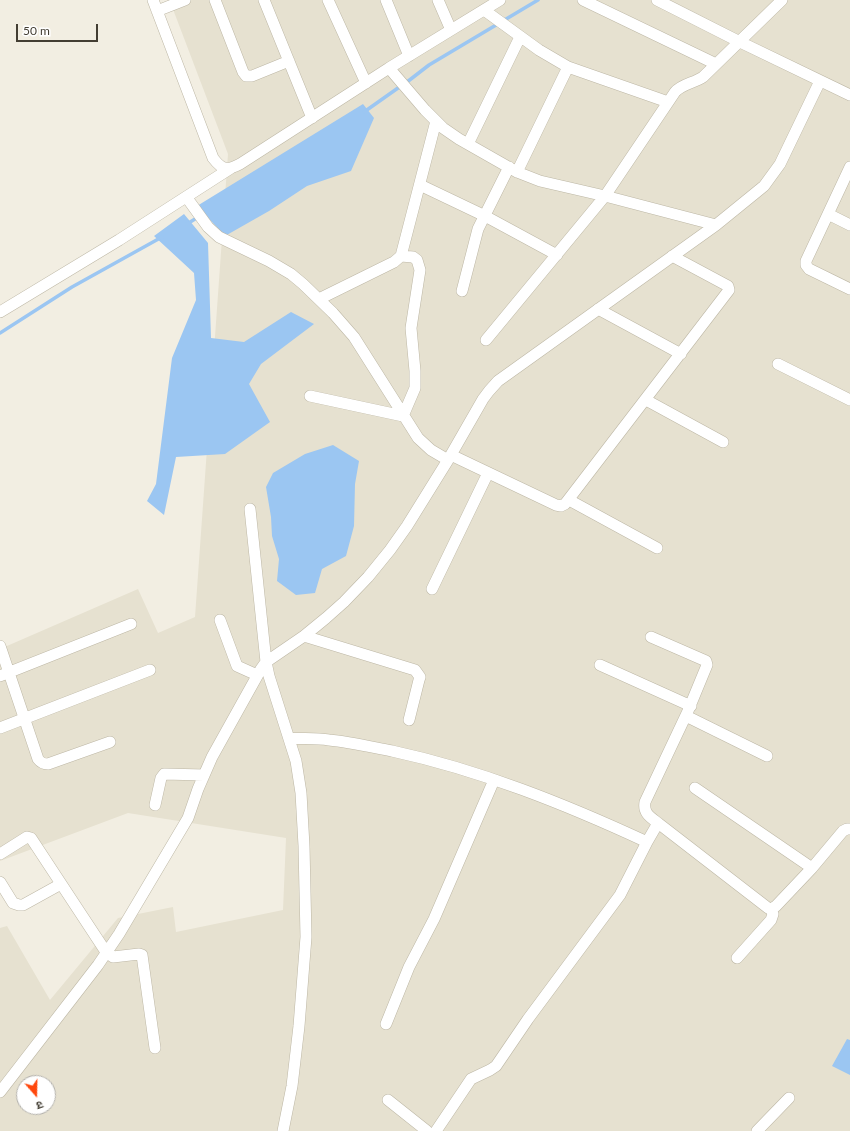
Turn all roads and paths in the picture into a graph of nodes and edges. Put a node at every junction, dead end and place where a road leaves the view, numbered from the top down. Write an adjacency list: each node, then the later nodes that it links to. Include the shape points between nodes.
1 (185, 0): 11 (street)
2 (216, 0): 16 (street, via 246,76)
3 (264, 0): 16 (street)
4 (328, 0): 21 (street)
5 (386, 0): 15 (street)
6 (438, 0): 12 (street)
7 (582, 0): 17 (street)
8 (657, 0): 14 (street)
9 (782, 0): 14 (street)
10 (491, 4): 12 (street); 13 (street)
11 (155, 5): 28 (street, via 213,158 223,168)
12 (452, 30): 15 (street)
13 (520, 38): 18 (street); 26 (street)
14 (738, 42): 17 (street); 20 (street)
15 (409, 56): 19 (street)
16 (289, 61): 24 (street)
17 (716, 64): 23 (street, via 698,80 677,90)
18 (568, 67): 23 (street); 29 (street)
19 (389, 68): 21 (street); 25 (street)
20 (820, 81): 22 (street); 35 (street, via 773,175 751,198)
21 (366, 83): 24 (street)
22 (850, 95)
23 (668, 102): 31 (street)
24 (312, 118): 28 (street)
25 (436, 121): 26 (street); 30 (street)
26 (468, 144): 29 (street)
27 (850, 167): 33 (street)
28 (231, 168): 32 (street)
29 (513, 169): 31 (street, via 540,181); 34 (street)
30 (420, 185): 34 (street); 38 (street)
31 (605, 196): 35 (street); 37 (street)
32 (187, 198): 42 (street, via 208,227 219,237 291,274); 44 (street)
33 (828, 214): 36 (street); 40 (street, via 806,265 809,269)
34 (485, 216): 37 (street); 41 (street, via 475,238)
35 (716, 225): 39 (street)
36 (850, 225)
37 (557, 255): 45 (street)
38 (401, 256): 42 (street, via 394,262); 51 (street, via 413,257 417,260 420,270 411,328 415,381)
39 (672, 256): 43 (street); 46 (street, via 728,286 729,290)
40 (850, 289)
41 (462, 291)
42 (319, 299): 51 (street, via 354,337)
43 (598, 309): 46 (street); 53 (street, via 509,373 489,391)
44 (0, 312)
45 (486, 340)
46 (681, 354): 49 (street)
47 (778, 364): 50 (street)
48 (310, 396): 51 (street)
49 (646, 400): 52 (street); 55 (street)
50 (850, 400)
51 (403, 416): 53 (street, via 424,445)
52 (724, 442)
53 (450, 458): 54 (street); 61 (street, via 407,526 372,572 344,602)
54 (488, 473): 55 (street, via 556,505 561,506); 58 (street)
55 (569, 500): 57 (street)
56 (250, 509): 64 (street)
57 (657, 548)
58 (432, 589)
59 (220, 620): 68 (street, via 235,663)
60 (131, 624): 67 (street)
61 (304, 636): 64 (street); 71 (street, via 418,672 420,680)
62 (651, 638): 69 (street, via 706,662)
63 (0, 646): 67 (street)
64 (266, 662): 68 (street); 73 (street)
65 (600, 665): 69 (street)
66 (150, 670): 70 (street)
67 (5, 674): 70 (street)
68 (257, 675): 76 (street)
69 (688, 711): 75 (street); 80 (street, via 645,802 646,814)
70 (24, 719): 72 (street); 74 (street, via 38,759 43,764)
71 (409, 720)
72 (0, 728)
73 (289, 738): 77 (street, via 362,745 421,758); 95 (street, via 302,793 306,937 292,1086)
74 (110, 742)
75 (767, 756)
76 (204, 774): 79 (street, via 164,774); 88 (street, via 188,818)
77 (494, 780): 82 (street, via 567,806); 90 (street, via 434,919 409,967)
78 (695, 788): 84 (street)
79 (155, 805)
80 (658, 824): 82 (street); 87 (street)
81 (850, 829): 84 (street, via 843,831)
82 (647, 842): 97 (street, via 620,895 496,1066 471,1079)
83 (0, 854): 86 (street, via 27,837 32,838)
84 (812, 868): 87 (street)
85 (0, 882): 86 (street, via 13,903 19,905)
86 (61, 884): 88 (street)
87 (771, 909): 89 (street, via 771,920)
88 (106, 952): 91 (street, via 113,957 142,955); 92 (street)
89 (737, 958)
90 (386, 1024)
91 (155, 1048)
92 (0, 1092)
93 (789, 1098): 98 (street)
94 (388, 1100): 96 (street)
95 (283, 1131)
96 (427, 1131)
97 (436, 1131)
98 (756, 1131)

